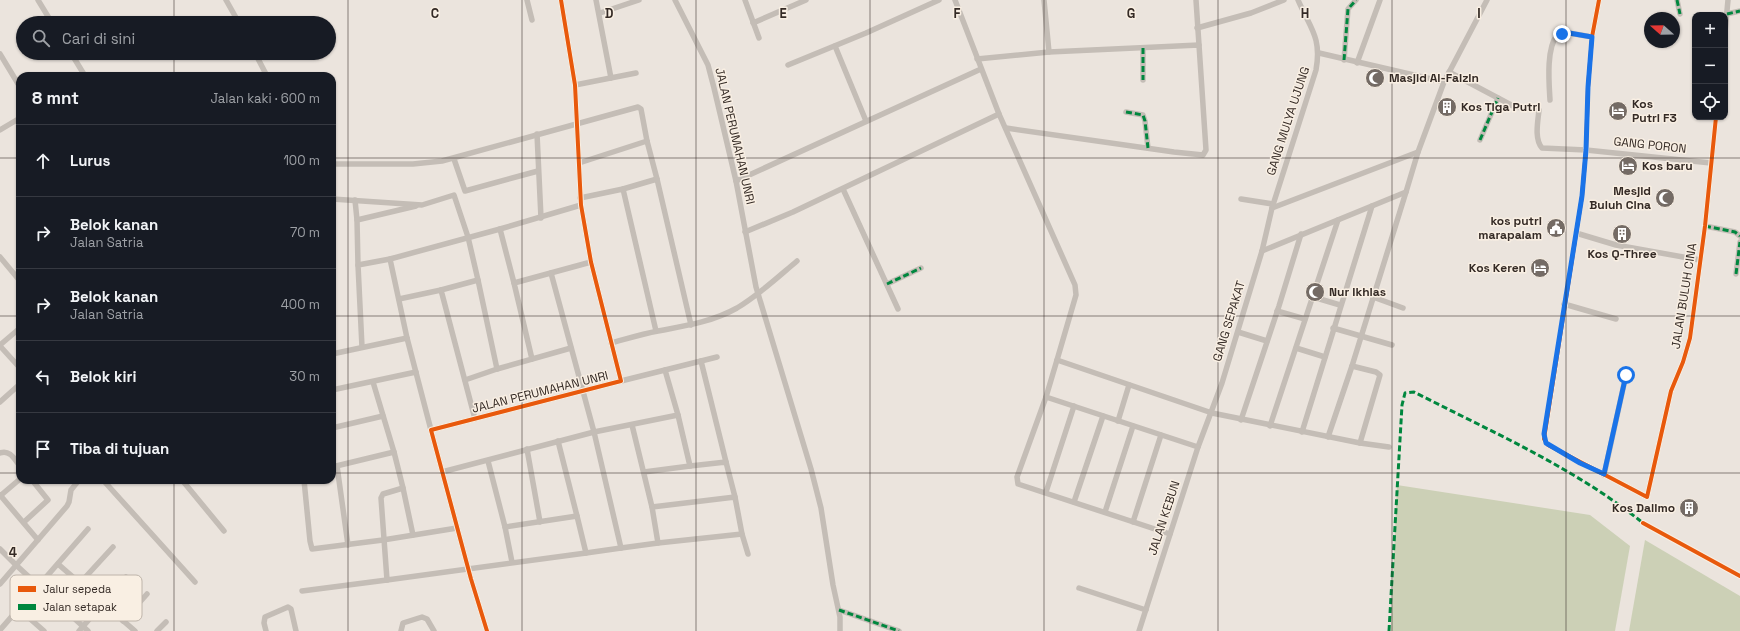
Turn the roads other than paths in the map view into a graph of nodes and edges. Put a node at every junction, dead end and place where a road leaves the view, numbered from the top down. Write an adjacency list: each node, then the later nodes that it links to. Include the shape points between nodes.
1 (38, 0): 27 (street)
2 (226, 0): 28 (street)
3 (527, 0): 29 (street)
4 (562, 0): 55 (street, JALAN PERUMAHAN UNRI)
5 (596, 0): 25 (street)
6 (639, 0): 25 (street)
7 (676, 0): 78 (street, JALAN PERUMAHAN UNRI, via 709,69)
8 (745, 0): 30 (street)
9 (806, 0): 30 (street)
10 (939, 0): 35 (street)
11 (955, 0): 40 (street)
12 (1044, 0): 37 (street)
13 (1196, 0): 31 (street)
14 (1284, 0): 31 (street, via 1251,13)
15 (1298, 0): 39 (street, GANG MULYA UJUNG, via 1315,33)
16 (1356, 0): 43 (street, via 1348,9)
17 (1380, 0): 44 (street)
18 (1486, 0): 49 (street)
19 (1599, 0): 32 (street)
20 (1677, 0): 23 (street)
21 (1728, 0): 24 (street)
22 (1740, 11): 26 (street)
23 (1680, 12)
24 (1727, 12)
25 (600, 13): 51 (street)
26 (1728, 14)
27 (48, 16)
28 (235, 16)
29 (532, 20)
30 (753, 23): 33 (street)
31 (1197, 28): 34 (street)
32 (1592, 37): 57 (street, via 1569,33 1557,35 1553,39 1550,58); 70 (street)
33 (759, 38)
34 (1199, 45): 36 (street); 69 (street, via 1205,152 1198,156)
35 (835, 46): 45 (street); 62 (street)
36 (1143, 48): 37 (street); 53 (street)
37 (1049, 52): 40 (street)
38 (0, 54): 52 (street)
39 (1319, 54): 43 (street); 90 (street, GANG MULYA UJUNG)
40 (977, 59): 46 (street)
41 (75, 60): 47 (street)
42 (259, 60): 48 (street)
43 (1344, 60): 44 (street)
44 (1357, 63): 54 (street)
45 (788, 65)
46 (981, 69): 59 (street); 62 (street)
47 (83, 72)
48 (266, 72)
49 (1450, 72): 54 (street); 56 (street)
50 (636, 73): 51 (street)
51 (611, 78): 55 (street)
52 (16, 80)
53 (1143, 80)
54 (1444, 82): 71 (street)
55 (575, 86): 63 (street, JALAN PERUMAHAN UNRI)
56 (1498, 98): 67 (street); 70 (street, GANG PORON, via 1515,107 1539,110 1537,138 1542,148)
57 (1550, 100)
58 (1126, 112): 69 (street, via 1143,115)
59 (999, 114): 64 (street); 80 (street)
60 (16, 120): 65 (street)
61 (1716, 120): 74 (street, JALAN BULUH CINA)
62 (866, 121): 78 (street)
63 (577, 123): 66 (street); 68 (street, via 638,107 641,109); 73 (street, JALAN PERUMAHAN UNRI)
64 (1006, 128): 69 (street); 147 (street, via 1075,285 1076,295)
65 (0, 130)
66 (537, 134): 72 (street); 76 (street)
67 (1480, 140)
68 (647, 141): 73 (street); 77 (street)
69 (1148, 148)
70 (1586, 150): 74 (street, GANG PORON); 98 (street)
71 (1418, 152): 82 (street); 90 (street)
72 (454, 159): 75 (street, via 414,164); 81 (street)
73 (579, 163): 84 (street, JALAN PERUMAHAN UNRI)
74 (1712, 163): 95 (street, JALAN BULUH CINA)
75 (336, 164)
76 (538, 171): 81 (street); 92 (street)
77 (657, 179): 79 (street); 129 (street)
78 (736, 181): 97 (street, JALAN PERUMAHAN UNRI)
79 (623, 189): 84 (street); 132 (street)
80 (843, 189): 97 (street); 116 (street)
81 (465, 191): 83 (street)
82 (1406, 192): 91 (street); 120 (street)
83 (454, 195): 88 (street); 101 (street)
84 (580, 198): 89 (street, JALAN PERUMAHAN UNRI)
85 (336, 199): 87 (street)
86 (1241, 199): 90 (street)
87 (355, 200): 88 (street); 93 (street)
88 (422, 204): 93 (street)
89 (581, 205): 92 (street); 108 (street, JALAN PERUMAHAN UNRI)
90 (1272, 206): 103 (street, GANG MULYA UJUNG)
91 (1372, 206): 94 (street); 123 (street)
92 (540, 218): 96 (street)
93 (357, 220): 109 (street)
94 (1338, 220): 99 (street); 119 (street)
95 (1705, 226): 100 (street, via 1735,232); 106 (street, JALAN BULUH CINA)
96 (500, 229): 101 (street); 115 (street)
97 (745, 232): 118 (street, JALAN PERUMAHAN UNRI)
98 (1576, 233): 106 (street, via 1616,245); 122 (street)
99 (1301, 234): 103 (street); 126 (street)
100 (1740, 236)
101 (468, 237): 105 (street); 114 (street)
102 (1740, 242): 112 (street)
103 (1262, 250): 133 (street, GANG SEPAKAT)
104 (0, 257): 113 (street)
105 (390, 259): 109 (street); 121 (street)
106 (1700, 260): 196 (street, JALAN BULUH CINA, via 1690,338 1671,391 1647,498)
107 (797, 261): 118 (street)
108 (591, 262): 111 (street); 137 (street, JALAN PERUMAHAN UNRI)
109 (358, 265): 140 (street)
110 (921, 268): 116 (street)
111 (551, 273): 115 (street); 141 (street)
112 (1736, 274)
113 (16, 276)
114 (478, 280): 117 (street); 151 (street)
115 (514, 283): 146 (street)
116 (887, 284): 125 (street)
117 (441, 290): 121 (street); 155 (street)
118 (758, 294): 129 (street, via 719,316); 245 (street, JALAN PERUMAHAN UNRI, via 818,496)
119 (1313, 297): 123 (street); 128 (street)
120 (1373, 297): 124 (street); 134 (street)
121 (399, 299): 135 (street)
122 (1564, 304): 127 (street); 196 (street, via 1544,439 1548,445)
123 (1340, 305): 130 (street)
124 (1403, 308)
125 (898, 309)
126 (1277, 311): 128 (street); 136 (street)
127 (1616, 319)
128 (1306, 320): 142 (street)
129 (691, 325): 132 (street)
130 (1333, 328): 134 (street); 145 (street)
131 (16, 332): 139 (street)
132 (656, 332): 137 (street)
133 (1238, 332): 136 (street); 165 (street, GANG SEPAKAT)
134 (1361, 336): 138 (street); 150 (street)
135 (407, 338): 140 (street); 153 (street)
136 (1267, 341): 170 (street)
137 (611, 343): 156 (street, JALAN PERUMAHAN UNRI)
138 (1392, 345)
139 (0, 346): 149 (street)
140 (362, 347): 143 (street)
141 (571, 348): 146 (street); 161 (street)
142 (1296, 348): 145 (street); 174 (street)
143 (336, 353)
144 (717, 357): 148 (street)
145 (1325, 357): 178 (street)
146 (532, 359): 151 (street)
147 (1057, 360): 158 (street); 162 (street)
148 (701, 361): 152 (street); 190 (street)
149 (16, 364)
150 (1352, 366): 180 (street); 182 (street, via 1380,375)
151 (497, 369): 155 (street)
152 (665, 370): 156 (street); 166 (street)
153 (416, 372): 157 (street); 176 (street)
154 (1626, 375): 196 (street)
155 (465, 380): 169 (street)
156 (621, 381): 161 (street, JALAN PERUMAHAN UNRI)
157 (373, 382): 160 (street); 167 (street)
158 (1129, 385): 165 (street); 171 (street)
159 (16, 388): 163 (street)
160 (336, 389)
161 (582, 391): 169 (street, JALAN PERUMAHAN UNRI); 177 (street)
162 (1046, 397): 164 (street); 204 (street, via 1016,480 1018,484)
163 (0, 402)
164 (1074, 406): 168 (street); 204 (street)
165 (1212, 413): 170 (street); 183 (street, JALAN KEBUN)
166 (678, 415): 172 (street); 192 (street)
167 (383, 416): 175 (street); 186 (street)
168 (1103, 416): 171 (street); 207 (street)
169 (475, 419): 176 (street, JALAN PERUMAHAN UNRI)
170 (1241, 420): 174 (street)
171 (1118, 421): 173 (street)
172 (632, 425): 177 (street); 195 (street)
173 (1133, 426): 179 (street); 209 (street)
174 (1270, 426): 178 (street)
175 (336, 427)
176 (431, 430): 194 (street)
177 (594, 432): 181 (street); 226 (street)
178 (1302, 432): 180 (street)
179 (1161, 435): 183 (street); 213 (street)
180 (1328, 437): 182 (street)
181 (558, 441): 185 (street); 210 (street)
182 (1360, 443): 184 (street)
183 (1198, 447): 219 (street, JALAN KEBUN)
184 (1389, 447)
185 (527, 450): 188 (street); 212 (street)
186 (394, 452): 191 (street); 203 (street)
187 (0, 453): 189 (street, via 8,453)
188 (488, 461): 194 (street); 214 (street)
189 (16, 462)
190 (726, 462): 192 (street); 206 (street)
191 (336, 466)
192 (690, 466): 195 (street)
193 (336, 472): 224 (street)
194 (442, 472): 215 (street)
195 (644, 472): 208 (street)
196 (1604, 474)
197 (16, 482): 205 (street)
198 (35, 484): 211 (street, via 48,500)
199 (76, 484): 221 (street, via 71,490 67,506)
200 (107, 484): 239 (street)
201 (185, 484): 217 (street)
202 (304, 484): 224 (street, via 311,548)
203 (403, 488): 220 (street); 222 (street, via 381,496)
204 (1046, 492): 207 (street)
205 (0, 496): 211 (street)
206 (735, 497): 208 (street); 218 (street)
207 (1074, 502): 209 (street)
208 (652, 507): 223 (street)
209 (1105, 512): 213 (street)
210 (578, 516): 212 (street); 228 (street)
211 (24, 522): 221 (street)
212 (540, 522): 214 (street)
213 (1133, 522): 219 (street)
214 (505, 527): 230 (street)
215 (457, 528): 220 (street); 233 (street)
216 (88, 529): 231 (street)
217 (224, 531)
218 (742, 534): 223 (street); 229 (street)
219 (1170, 534): 246 (street, JALAN KEBUN)
220 (414, 535): 222 (street)
221 (38, 540): 232 (street)
222 (383, 540): 224 (street); 238 (street)
223 (658, 543): 226 (street)
224 (348, 545)
225 (113, 547): 237 (street)
226 (621, 548): 228 (street)
227 (0, 549): 232 (street)
228 (586, 553): 230 (street)
229 (748, 554)
230 (512, 562): 233 (street)
231 (58, 564): 235 (street); 236 (street)
232 (16, 565): 234 (street); 240 (street)
233 (468, 568): 238 (street); 263 (street)
234 (26, 575)
235 (48, 575)
236 (71, 575)
237 (87, 575)
238 (387, 580): 242 (street)
239 (195, 582)
240 (0, 584)
241 (1079, 588): 246 (street)
242 (302, 591)
243 (147, 594): 244 (street)
244 (142, 600)
245 (839, 610): 264 (street, JALAN PERUMAHAN UNRI); 265 (street)
246 (1146, 610): 266 (street, JALAN KEBUN)
247 (10, 619): 254 (street)
248 (33, 621): 255 (street)
249 (73, 621): 253 (street)
250 (88, 621): 253 (street)
251 (123, 621): 257 (street)
252 (166, 622): 258 (street)
253 (81, 629): 256 (street)
254 (0, 630)
255 (44, 631)
256 (88, 631)
257 (135, 631)
258 (158, 631)
259 (266, 631): 260 (street, via 265,617 288,607 291,609)
260 (296, 631)
261 (401, 631): 262 (street, via 403,623 422,617 427,619)
262 (434, 631)
263 (487, 631)
264 (840, 631)
265 (899, 631)
266 (1139, 631)

